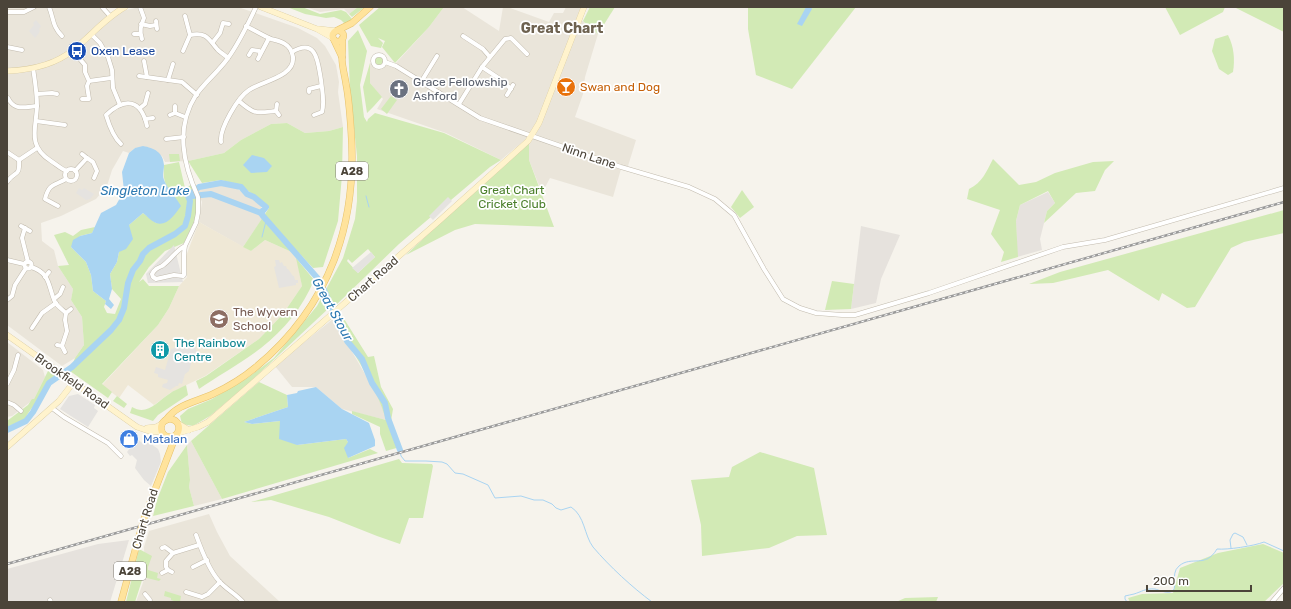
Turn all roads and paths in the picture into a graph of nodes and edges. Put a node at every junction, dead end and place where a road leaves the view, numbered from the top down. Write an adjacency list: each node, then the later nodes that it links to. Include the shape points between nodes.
1 (34, 7): 10 (street, via 24,12)
2 (49, 7): 25 (street, via 53,25)
3 (102, 7): 11 (street)
4 (125, 7): 11 (street)
5 (140, 7): 16 (street, via 144,18)
6 (256, 7): 19 (street)
7 (370, 7): 15 (main road)
8 (584, 7): 83 (street, Chart Road)
9 (265, 8): 20 (street)
10 (7, 12)
11 (110, 16): 22 (street)
12 (185, 16): 14 (street)
13 (192, 20): 14 (street)
14 (187, 21): 24 (street)
15 (352, 23): 21 (main road); 28 (main road)
16 (141, 24): 18 (street); 23 (street, via 141,36)
17 (229, 24): 30 (street, via 223,23 220,33)
18 (156, 25)
19 (246, 26): 27 (street); 44 (street)
20 (317, 29): 21 (street); 29 (street)
21 (337, 30): 28 (main road, via 342,33); 29 (main road, via 332,35)
22 (92, 34): 50 (street, via 52,63); 54 (street, via 108,57 112,70)
23 (134, 34)
24 (190, 35): 30 (street, via 201,35); 31 (street)
25 (62, 36)
26 (466, 36): 41 (street)
27 (269, 38): 36 (street, via 285,44); 37 (street)
28 (343, 38): 29 (main road, via 337,42); 42 (main road, A28)
29 (334, 39): 42 (main road, A28)
30 (212, 42): 44 (street)
31 (185, 44): 33 (street); 35 (street)
32 (7, 47): 34 (street, via 18,46)
33 (189, 47)
34 (22, 50)
35 (183, 51)
36 (292, 52): 58 (street, via 303,47 314,52 318,59); 67 (street, via 292,64 288,70 249,90)
37 (260, 53): 39 (street, via 252,50); 45 (street)
38 (527, 54): 41 (street, via 525,49 508,38)
39 (249, 55)
40 (437, 56): 57 (street)
41 (489, 56): 49 (street)
42 (342, 57): 125 (main road, A28, via 351,131 352,175 348,214 337,254 319,293 299,323 256,368 222,390)
43 (79, 58): 56 (street, via 85,64)
44 (228, 58): 63 (street)
45 (258, 59)
46 (144, 61): 53 (street)
47 (385, 62): 57 (street, Ninn Lane)
48 (173, 64): 55 (street)
49 (482, 67): 64 (street, via 512,87); 69 (street)
50 (33, 68): 51 (street); 60 (street)
51 (7, 71)
52 (139, 76): 53 (street)
53 (146, 77): 55 (street)
54 (111, 78): 56 (street); 70 (street)
55 (168, 80): 63 (street, via 182,82)
56 (88, 81): 66 (street, via 89,99)
57 (421, 82): 69 (street, Ninn Lane)
58 (321, 86): 59 (street, via 309,89); 76 (street, via 324,113)
59 (309, 92)
60 (37, 94): 61 (street, via 52,90); 71 (street)
61 (57, 94)
62 (148, 94): 73 (street, via 148,105)
63 (197, 95): 77 (street)
64 (507, 95)
65 (8, 98): 71 (street, via 14,106)
66 (82, 98)
67 (239, 101): 68 (street, via 256,113 278,113); 87 (street, via 220,137)
68 (277, 104)
69 (458, 104): 83 (street, Ninn Lane, via 480,118)
70 (120, 105): 73 (street, via 128,103); 86 (street, via 105,116)
71 (37, 106): 80 (street)
72 (175, 106): 74 (street)
73 (140, 108): 79 (street)
74 (175, 113): 75 (street); 77 (street)
75 (170, 115)
76 (314, 116)
77 (186, 117): 84 (street)
78 (153, 118): 79 (street)
79 (145, 119): 82 (street)
80 (36, 121): 81 (street); 90 (street)
81 (62, 126)
82 (147, 126)
83 (532, 135): 101 (street, Ninn Lane, via 621,167 689,187 715,199 734,216 783,299 800,308 842,315 856,314 929,293 1063,247 1105,240); 131 (street, Chart Road, via 438,222 208,422)
84 (184, 137): 85 (street); 106 (street, via 185,161 196,193 198,213)
85 (166, 139)
86 (116, 141): 88 (street); 89 (street)
87 (221, 142)
88 (112, 143)
89 (120, 144)
90 (36, 148): 94 (street); 95 (street, via 44,157)
91 (7, 152): 94 (street)
92 (82, 154): 93 (street)
93 (87, 158): 96 (street); 97 (street, via 100,171)
94 (19, 160): 99 (street, via 20,169)
95 (66, 171): 96 (street); 98 (street)
96 (75, 172): 98 (street, via 75,179)
97 (94, 178)
98 (66, 179): 103 (street, via 50,186)
99 (7, 181): 100 (street)
100 (12, 184)
101 (1284, 188)
102 (40, 199): 103 (street)
103 (46, 199): 104 (street)
104 (58, 206)
105 (30, 231): 108 (street, via 23,227 22,238)
106 (185, 246): 106 (street, via 183,276 156,279 153,277 152,274 157,267 162,266)
107 (7, 260): 108 (street)
108 (27, 265): 110 (street); 112 (street, via 12,296)
109 (49, 272): 110 (street)
110 (45, 277): 113 (street)
111 (63, 287): 113 (street)
112 (7, 300)
113 (55, 301): 115 (street); 116 (street, via 42,313)
114 (71, 309): 115 (street)
115 (66, 314): 119 (street, via 67,331)
116 (32, 328)
117 (7, 335): 122 (street, Brookfield Road)
118 (57, 345): 119 (street)
119 (62, 346): 120 (street)
120 (65, 352)
121 (18, 355): 123 (street)
122 (73, 383): 126 (street); 130 (street, Brookfield Road)
123 (7, 384)
124 (7, 402): 127 (street, via 14,404)
125 (184, 406): 128 (main road, A28, via 173,412); 129 (main road, via 177,415)
126 (52, 408): 134 (street); 135 (street, via 102,439)
127 (21, 411)
128 (164, 422): 129 (main road, via 172,419); 130 (street, via 150,428); 132 (main road)
129 (178, 422): 131 (street); 133 (main road, via 180,427)
130 (137, 426): 132 (street, Brookfield Road)
131 (189, 430): 133 (street, Chart Road)
132 (163, 433): 133 (main road, via 170,437); 136 (main road, Chart Road / A28, via 167,444)
133 (177, 434): 136 (main road, Chart Road / A28)
134 (7, 447)
135 (121, 456)
136 (166, 460): 149 (main road, Chart Road / A28, bridge, via 145,516)
137 (199, 530): 138 (street, via 194,535)
138 (199, 545): 140 (street); 141 (street)
139 (164, 546): 140 (street)
140 (173, 553): 143 (street, via 166,561 166,568 170,571)
141 (207, 560): 142 (street); 144 (street)
142 (193, 567)
143 (162, 572)
144 (220, 582): 146 (street, via 202,597); 148 (street)
145 (1284, 588): 153 (street)
146 (186, 592)
147 (147, 597): 150 (street)
148 (239, 598): 151 (street); 152 (street)
149 (121, 602)
150 (144, 602)
151 (234, 602)
152 (243, 602)
153 (1272, 602)

